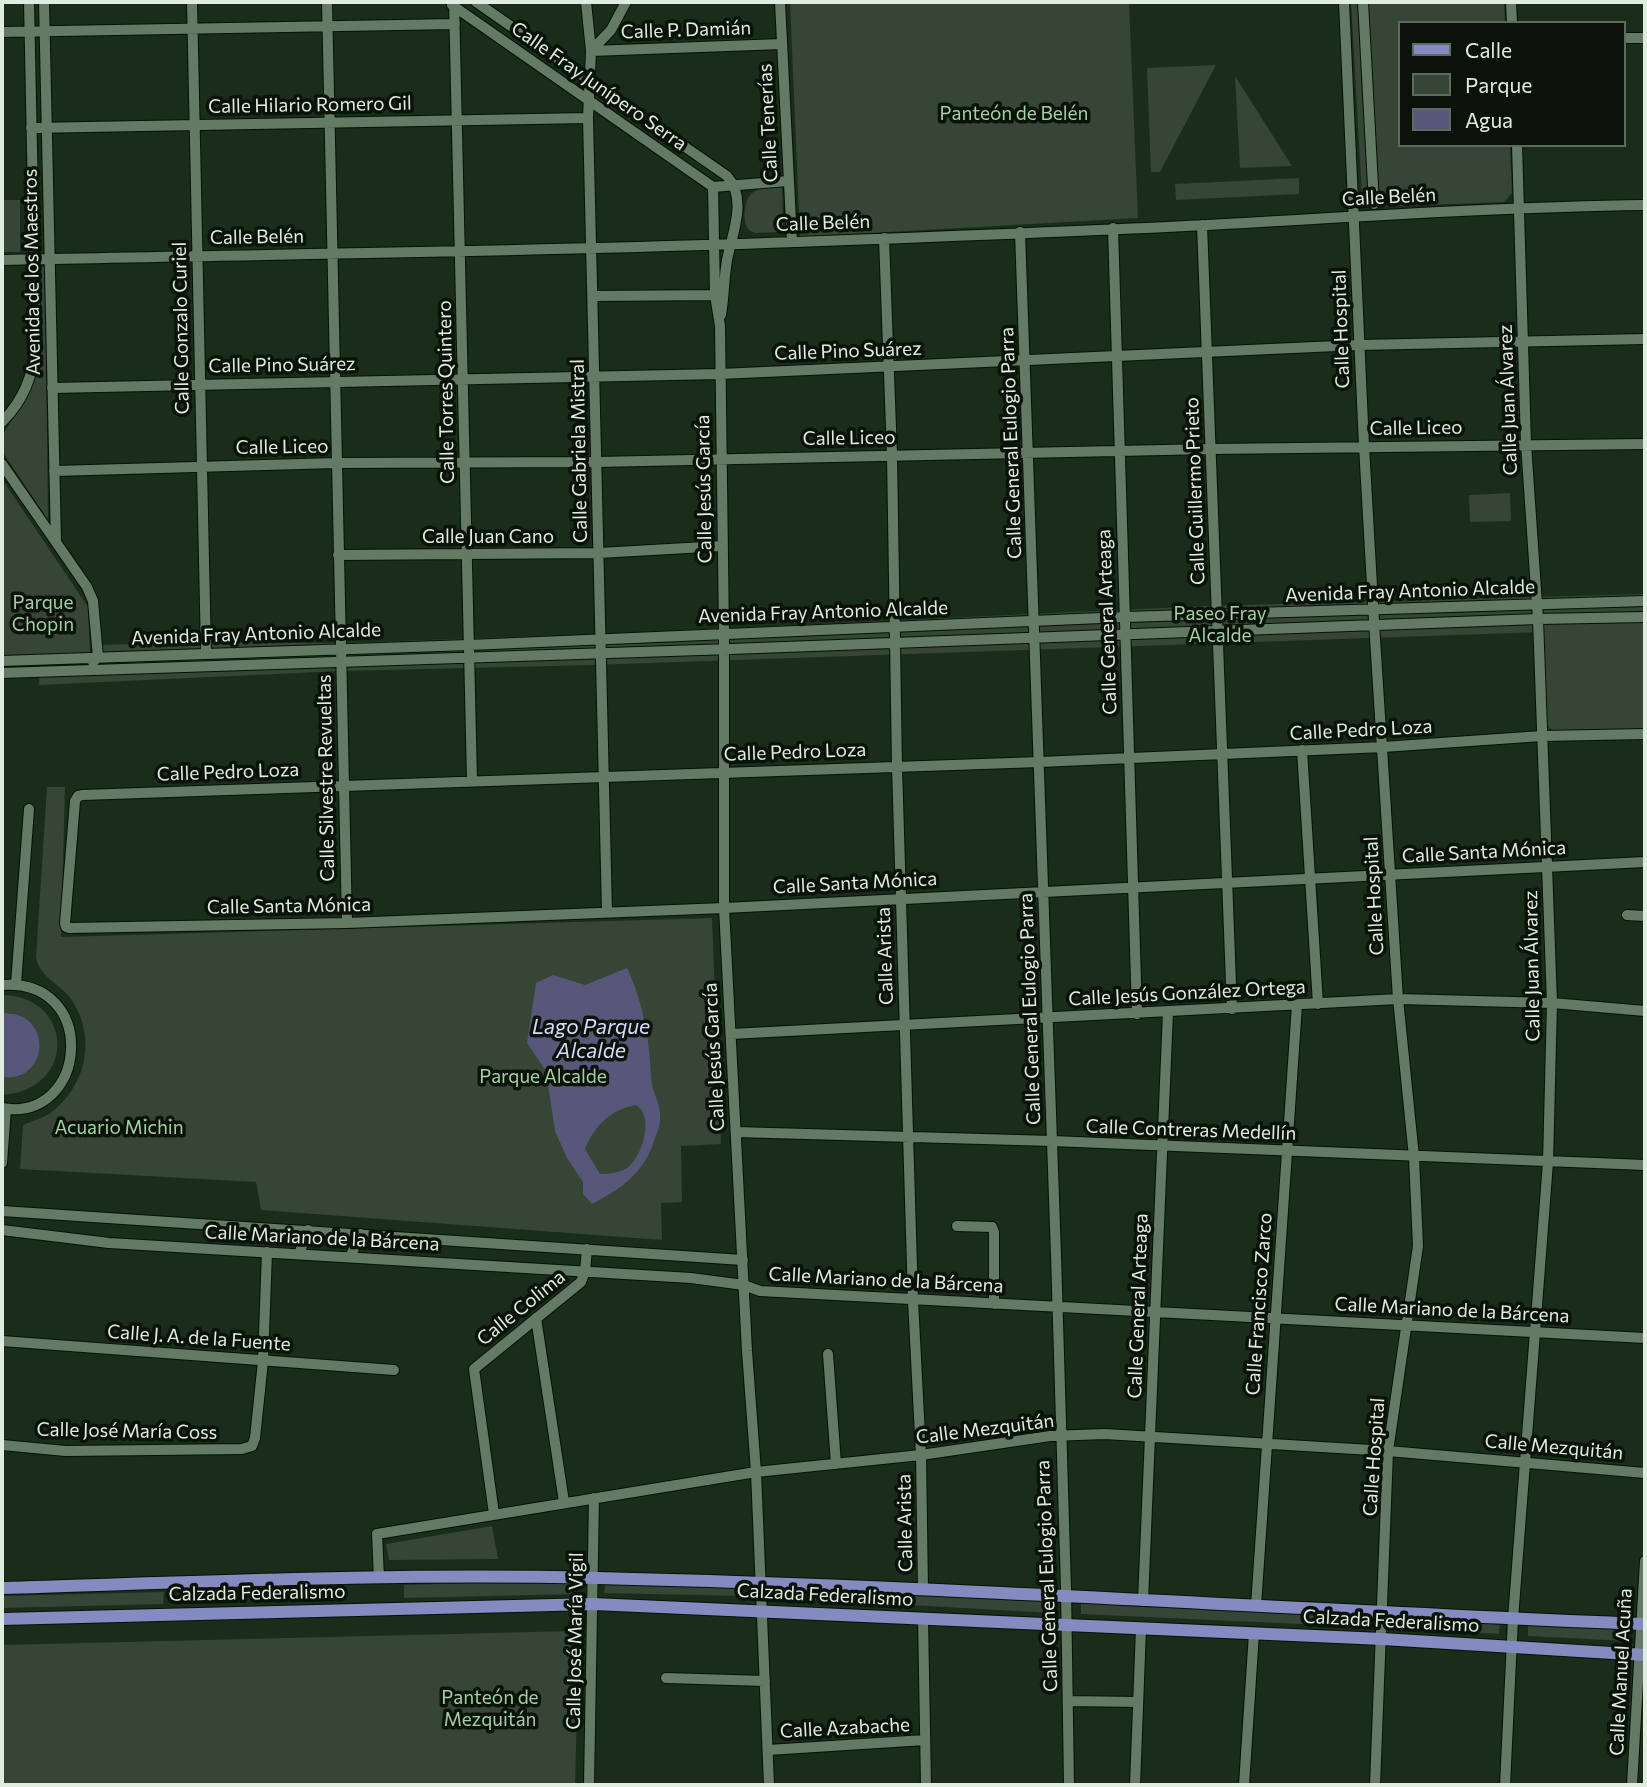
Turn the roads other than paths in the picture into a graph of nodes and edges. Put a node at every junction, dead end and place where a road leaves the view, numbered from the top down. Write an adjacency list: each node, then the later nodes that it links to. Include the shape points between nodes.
1 (29, 2): 18 (street, Avenida de los Maestros)
2 (44, 2): 19 (street, Avenida de los Maestros)
3 (192, 2): 16 (street, Calle Gonzalo Curiel)
4 (327, 2): 15 (street, Calle Silvestre Revueltas)
5 (476, 2): 24 (street, Calle Fray Junípero Serra)
6 (586, 2): 23 (street, Calle Gabriela Mistral)
7 (626, 2): 23 (street, via 611,30)
8 (780, 2): 22 (street, Calle Tenerías)
9 (1343, 2): 39 (street, Calle Hospital)
10 (1363, 2): 36 (street)
11 (1511, 2): 13 (street)
12 (452, 3): 14 (street, Calle Torres Quintero); 25 (street, Calle Fray Junípero Serra)
13 (1512, 21)
14 (455, 24): 15 (street); 27 (street, Calle Torres Quintero)
15 (327, 27): 16 (street); 28 (street, Calle Silvestre Revueltas)
16 (192, 29): 19 (street); 29 (street, Calle Gonzalo Curiel)
17 (2, 32): 18 (street)
18 (30, 32): 19 (street); 30 (street, Avenida de los Maestros)
19 (45, 32): 31 (street, Avenida de los Maestros)
20 (1626, 38): 21 (street)
21 (1645, 38)
22 (782, 44): 23 (street, Calle P. Damián); 33 (street, Calle Tenerías)
23 (591, 51): 24 (street, Calle Gabriela Mistral)
24 (589, 81): 25 (street, Calle Gabriela Mistral); 34 (street, Calle Fray Junípero Serra)
25 (588, 101): 26 (street, Calle Gabriela Mistral); 35 (street, Calle Fray Junípero Serra)
26 (589, 118): 27 (street, Calle Hilario Romero Gil); 47 (street, Calle Gabriela Mistral)
27 (457, 120): 28 (street, Calle Hilario Romero Gil); 48 (street, Calle Torres Quintero)
28 (329, 123): 29 (street, Calle Hilario Romero Gil); 49 (street, Calle Silvestre Revueltas)
29 (194, 125): 31 (street, Calle Hilario Romero Gil); 50 (street, Calle Gonzalo Curiel)
30 (32, 128): 31 (street, Calle Hilario Romero Gil); 51 (street, Avenida de los Maestros)
31 (47, 128): 52 (street, Avenida de los Maestros)
32 (1517, 147): 38 (street, Calle Juan Álvarez)
33 (788, 181): 34 (street); 44 (street, Calle Tenerías)
34 (735, 186): 35 (street); 45 (street, Calle Jesús García, via 738,205)
35 (713, 187): 46 (street, Calle Jesús García)
36 (1374, 204)
37 (1645, 205): 38 (street, Calle Belén)
38 (1519, 207): 39 (street, Calle Belén); 57 (street, Calle Juan Álvarez)
39 (1355, 216): 40 (street, Calle Belén); 58 (street, Calle Hospital)
40 (1202, 225): 41 (street, Calle Belén); 59 (street, Calle Guillermo Prieto)
41 (1113, 228): 42 (street, Calle Belén); 60 (street, Calle General Arteaga)
42 (1020, 232): 43 (street, Calle Belén); 61 (street, Calle General Eulogio Parra)
43 (884, 238): 44 (street, Calle Belén); 62 (street, Calle Arista)
44 (792, 242): 45 (street, Calle Belén)
45 (732, 243): 46 (street, Calle Belén); 54 (street, Calle Jesús García)
46 (715, 244): 47 (street, Calle Belén); 54 (street, Calle Jesús García)
47 (592, 248): 48 (street, Calle Belén); 55 (street, Calle Gabriela Mistral)
48 (460, 252): 49 (street, Calle Belén); 65 (street, Calle Torres Quintero)
49 (332, 253): 50 (street, Calle Belén); 66 (street, Calle Silvestre Revueltas)
50 (196, 256): 52 (street, Calle Belén); 67 (street, Calle Gonzalo Curiel)
51 (34, 259): 52 (street, Calle Belén); 53 (street, Calle Belén); 69 (street, Avenida de los Maestros, via 33,366 20,401)
52 (49, 259): 68 (street, Avenida de los Maestros)
53 (2, 260)
54 (720, 295): 55 (street); 63 (street, Calle Jesús García)
55 (593, 296): 64 (street, Calle Gabriela Mistral)
56 (1645, 339): 57 (street, Calle Pino Suárez)
57 (1523, 343): 58 (street, Calle Pino Suárez); 70 (street, Calle Juan Álvarez)
58 (1359, 345): 59 (street, Calle Pino Suárez); 72 (street, Calle Hospital)
59 (1207, 353): 60 (street, Calle Pino Suárez); 73 (street, Calle Guillermo Prieto)
60 (1117, 357): 61 (street, Calle Pino Suárez); 74 (street, Calle General Arteaga)
61 (1025, 362): 62 (street, Calle Pino Suárez); 75 (street, Calle General Eulogio Parra)
62 (890, 367): 63 (street, Calle Pino Suárez); 76 (street, Calle Arista)
63 (720, 374): 64 (street, Calle Pino Suárez); 77 (street, Calle Jesús García)
64 (595, 376): 65 (street, Calle Pino Suárez); 78 (street, Calle Gabriela Mistral)
65 (463, 381): 66 (street, Calle Pino Suárez); 81 (street, Calle Torres Quintero)
66 (334, 382): 67 (street, Calle Pino Suárez); 79 (street, Calle Silvestre Revueltas)
67 (200, 384): 68 (street, Calle Pino Suárez); 82 (street, Calle Gonzalo Curiel)
68 (52, 388): 83 (street, Avenida de los Maestros)
69 (2, 422)
70 (1526, 444): 71 (street, Calle Liceo); 72 (street, Calle Liceo); 90 (street, Calle Juan Álvarez)
71 (1645, 444)
72 (1364, 446): 73 (street, Calle Liceo); 91 (street, Calle Hospital)
73 (1211, 449): 74 (street, Calle Liceo); 92 (street, Calle Guillermo Prieto)
74 (1120, 451): 75 (street, Calle Liceo); 93 (street, Calle General Arteaga)
75 (1028, 453): 76 (street, Calle Liceo); 96 (street, Calle General Eulogio Parra)
76 (892, 455): 77 (street, Calle Liceo); 98 (street, Calle Arista)
77 (721, 458): 78 (street, Calle Liceo); 85 (street, Calle Jesús García)
78 (597, 462): 81 (street, Calle Liceo); 86 (street, Calle Gabriela Mistral)
79 (336, 463): 81 (street, Calle Liceo); 82 (street, Calle Liceo); 87 (street, Calle Silvestre Revueltas)
80 (2, 464): 84 (street)
81 (465, 464): 88 (street, Calle Torres Quintero)
82 (202, 466): 83 (street, Calle Liceo); 108 (street, Calle Gonzalo Curiel)
83 (54, 471): 84 (street, Avenida de los Maestros)
84 (56, 542): 110 (street, via 93,601)
85 (722, 547): 86 (street, Calle Juan Cano); 100 (street, Calle Jesús García)
86 (598, 553): 88 (street, Calle Juan Cano); 103 (street, Calle Gabriela Mistral)
87 (338, 555): 88 (street, Calle Juan Cano); 105 (street, Calle Silvestre Revueltas)
88 (467, 555): 107 (street, Calle Torres Quintero)
89 (1645, 601): 90 (street, Avenida Fray Antonio Alcalde)
90 (1537, 604): 91 (street, Avenida Fray Antonio Alcalde); 95 (street, Calle Juan Álvarez)
91 (1374, 610): 92 (street, Avenida Fray Antonio Alcalde); 97 (street, Calle Hospital)
92 (1217, 615): 93 (street, Avenida Fray Antonio Alcalde); 99 (street, Calle Guillermo Prieto)
93 (1125, 617): 96 (street, Avenida Fray Antonio Alcalde); 101 (street, Calle General Arteaga)
94 (1645, 617): 95 (street, Avenida Fray Antonio Alcalde)
95 (1538, 619): 97 (street, Avenida Fray Antonio Alcalde); 115 (street, Calle Juan Álvarez)
96 (1035, 621): 98 (street, Avenida Fray Antonio Alcalde); 102 (street, Calle General Eulogio Parra)
97 (1374, 625): 99 (street, Avenida Fray Antonio Alcalde); 116 (street, Calle Hospital)
98 (895, 628): 100 (street, Avenida Fray Antonio Alcalde); 104 (street, Calle Arista)
99 (1217, 631): 101 (street, Avenida Fray Antonio Alcalde); 118 (street, Calle Guillermo Prieto)
100 (724, 634): 103 (street, Avenida Fray Antonio Alcalde); 106 (street, Calle Jesús García)
101 (1125, 634): 102 (street, Avenida Fray Antonio Alcalde); 119 (street, Calle General Arteaga)
102 (1036, 638): 104 (street, Avenida Fray Antonio Alcalde); 120 (street, Calle General Eulogio Parra)
103 (601, 639): 107 (street, Avenida Fray Antonio Alcalde); 109 (street, Calle Gabriela Mistral)
104 (895, 643): 106 (street, Avenida Fray Antonio Alcalde); 121 (street, Calle Arista)
105 (341, 649): 107 (street, Avenida Fray Antonio Alcalde); 108 (street, Avenida Fray Antonio Alcalde); 112 (street, Calle Silvestre Revueltas)
106 (724, 650): 109 (street, Avenida Fray Antonio Alcalde); 122 (street, Calle Jesús García)
107 (470, 651): 109 (street, Avenida Fray Antonio Alcalde); 112 (street, Avenida Fray Antonio Alcalde); 124 (street, Calle Torres Quintero)
108 (205, 653): 110 (street, Avenida Fray Antonio Alcalde)
109 (601, 653): 123 (street, Calle Gabriela Mistral)
110 (98, 657): 111 (street, Avenida Fray Antonio Alcalde); 113 (street, via 90,665)
111 (2, 661)
112 (341, 661): 113 (street, Avenida Fray Antonio Alcalde); 125 (street, Calle Silvestre Revueltas)
113 (2, 671)
114 (1645, 734): 115 (street, Calle Pedro Loza)
115 (1542, 736): 116 (street, Calle Pedro Loza); 128 (street, Calle Juan Álvarez)
116 (1383, 747): 117 (street, Calle Pedro Loza); 129 (street, Calle Hospital)
117 (1302, 750): 118 (street, Calle Pedro Loza); 130 (street)
118 (1222, 754): 119 (street, Calle Pedro Loza); 131 (street, Calle Guillermo Prieto)
119 (1129, 758): 120 (street, Calle Pedro Loza); 132 (street, Calle General Arteaga)
120 (1040, 762): 121 (street, Calle Pedro Loza); 133 (street, Calle General Eulogio Parra)
121 (897, 766): 122 (street, Calle Pedro Loza); 134 (street, Calle Arista)
122 (723, 772): 123 (street, Calle Pedro Loza); 135 (street, Calle Jesús García)
123 (604, 777): 124 (street, Calle Pedro Loza); 136 (street, Calle Gabriela Mistral)
124 (472, 780): 125 (street, Calle Pedro Loza)
125 (344, 785): 139 (street, Calle Silvestre Revueltas); 140 (street, Calle Pedro Loza, via 78,796)
126 (29, 809): 141 (street)
127 (1645, 862): 128 (street, Calle Santa Mónica)
128 (1547, 866): 129 (street, Calle Santa Mónica); 144 (street, Calle Juan Álvarez)
129 (1391, 874): 130 (street, Calle Santa Mónica); 143 (street, Calle Hospital)
130 (1310, 878): 131 (street, Calle Santa Mónica); 145 (street)
131 (1227, 883): 132 (street, Calle Santa Mónica); 147 (street, Calle Guillermo Prieto)
132 (1133, 887): 133 (street, Calle Santa Mónica); 150 (street, Calle General Arteaga)
133 (1044, 891): 134 (street, Calle Santa Mónica); 151 (street, Calle General Eulogio Parra)
134 (901, 898): 135 (street, Calle Santa Mónica); 152 (street, Calle Arista)
135 (724, 908): 136 (street, Calle Santa Mónica); 153 (street, Calle Jesús García)
136 (607, 912): 139 (street, Calle Santa Mónica)
137 (1627, 915): 138 (street)
138 (1645, 916)
139 (346, 923): 140 (street, Calle Santa Mónica)
140 (66, 927)
141 (16, 984): 142 (street); 154 (street, via 51,999 64,1014 73,1051 58,1087 43,1100)
142 (2, 985)
143 (1398, 999): 144 (street, Calle Jesús González Ortega); 145 (street, Calle Jesús González Ortega); 160 (street, Calle Hospital)
144 (1552, 1003): 148 (street, Calle Jesús González Ortega); 161 (street, Calle Juan Álvarez)
145 (1318, 1004): 146 (street, Calle Jesús González Ortega)
146 (1297, 1005): 147 (street, Calle Jesús González Ortega); 159 (street, Calle Francisco Zarco)
147 (1232, 1009): 149 (street, Calle Jesús González Ortega)
148 (1645, 1011)
149 (1168, 1012): 150 (street, Calle Jesús González Ortega); 158 (street, Calle General Arteaga)
150 (1138, 1014): 151 (street, Calle Jesús González Ortega)
151 (1048, 1018): 152 (street, Calle Jesús González Ortega); 157 (street, Calle General Eulogio Parra)
152 (905, 1026): 153 (street, Calle Jesús González Ortega); 156 (street, Calle Arista)
153 (731, 1034): 155 (street, Calle Jesús García)
154 (4, 1108): 162 (street)
155 (736, 1132): 156 (street, Calle Contreras Medellín); 173 (street, Calle Jesús García)
156 (908, 1138): 157 (street, Calle Contreras Medellín); 176 (street, Calle Arista)
157 (1052, 1142): 158 (street, Calle Contreras Medellín); 178 (street, Calle General Eulogio Parra)
158 (1163, 1146): 159 (street, Calle Contreras Medellín); 179 (street, Calle General Arteaga)
159 (1287, 1152): 160 (street, Calle Contreras Medellín); 181 (street, Calle Francisco Zarco)
160 (1414, 1157): 161 (street, Calle Contreras Medellín); 182 (street, Calle Hospital, via 1418,1261)
161 (1548, 1162): 163 (street, Calle Contreras Medellín); 183 (street, Calle Juan Álvarez)
162 (2, 1163)
163 (1645, 1165)
164 (2, 1211): 167 (street, Calle Mariano de la Bárcena)
165 (957, 1226): 177 (street, via 992,1227)
166 (2, 1230): 170 (street, Calle Mariano de la Bárcena, via 109,1243)
167 (308, 1230): 168 (street, Calle Mariano de la Bárcena); 171 (street)
168 (361, 1234): 169 (street, Calle Mariano de la Bárcena); 172 (street)
169 (587, 1249): 173 (street, Calle Mariano de la Bárcena); 174 (street, Calle Colima)
170 (267, 1252): 171 (street, Calle Mariano de la Bárcena); 187 (street)
171 (299, 1254): 172 (street, Calle Mariano de la Bárcena)
172 (350, 1257): 174 (street, Calle Mariano de la Bárcena)
173 (743, 1260): 175 (street, Calle Jesús García)
174 (586, 1271): 175 (street, Calle Mariano de la Bárcena); 180 (street, Calle Colima, via 581,1282)
175 (744, 1285): 176 (street, Calle Mariano de la Bárcena, via 760,1291); 197 (street, Calle Jesús García)
176 (913, 1300): 177 (street, Calle Mariano de la Bárcena); 194 (street, Calle Arista)
177 (994, 1304): 178 (street, Calle Mariano de la Bárcena)
178 (1057, 1307): 179 (street, Calle Mariano de la Bárcena); 189 (street, Calle General Eulogio Parra)
179 (1156, 1312): 181 (street, Calle Mariano de la Bárcena); 190 (street, Calle General Arteaga)
180 (536, 1318): 200 (street); 201 (street, Calle Colima, via 473,1372)
181 (1275, 1318): 182 (street, Calle Mariano de la Bárcena); 191 (street, Calle Francisco Zarco)
182 (1405, 1324): 183 (street, Calle Mariano de la Bárcena); 193 (street, Calle Hospital)
183 (1535, 1332): 184 (street, Calle Mariano de la Bárcena); 195 (street, Calle Juan Álvarez)
184 (1645, 1338)
185 (2, 1341): 187 (street, Calle J. A. de la Fuente)
186 (828, 1354): 196 (street)
187 (263, 1361): 188 (street, Calle J. A. de la Fuente); 192 (street, Calle José María Coss, via 252,1446 66,1451)
188 (394, 1370)
189 (1061, 1436): 190 (street, Calle Mezquitán); 194 (street, Calle Mezquitán); 208 (street, Calle General Eulogio Parra)
190 (1150, 1437): 191 (street, Calle Mezquitán); 209 (street, Calle General Arteaga)
191 (1267, 1444): 193 (street, Calle Mezquitán); 211 (street, Calle Francisco Zarco)
192 (2, 1445)
193 (1388, 1451): 195 (street, Calle Mezquitán); 213 (street, Calle Hospital)
194 (921, 1455): 196 (street, Calle Mezquitán); 207 (street, Calle Arista)
195 (1525, 1462): 198 (street, Calle Mezquitán); 216 (street, Calle Juan Álvarez)
196 (836, 1464): 197 (street, Calle Mezquitán)
197 (756, 1472): 199 (street, Calle Mezquitán); 205 (street, Calle Jesús García)
198 (1645, 1473)
199 (593, 1498): 200 (street, Calle Mezquitán); 204 (street, Calle José María Vigil)
200 (564, 1502): 201 (street, Calle Mezquitán)
201 (494, 1514): 203 (street, Calle Mezquitán, via 376,1534)
202 (1645, 1561): 217 (street, Calle Manuel Acuña)
203 (379, 1577): 204 (main road, Calzada Federalismo); 206 (main road, Calzada Federalismo)
204 (594, 1577): 205 (main road, Calzada Federalismo); 210 (street, Calle José María Vigil)
205 (761, 1584): 207 (main road, Calzada Federalismo); 212 (street, Calle Jesús García)
206 (2, 1588)
207 (923, 1590): 208 (main road, Calzada Federalismo)
208 (1066, 1596): 209 (main road, Calzada Federalismo); 218 (street, Calle General Eulogio Parra)
209 (1143, 1601): 211 (main road, Calzada Federalismo)
210 (593, 1604): 212 (main road, Calzada Federalismo); 215 (main road, Calzada Federalismo); 230 (street, Calle José María Vigil)
211 (1256, 1606): 213 (main road, Calzada Federalismo)
212 (762, 1611): 214 (main road, Calzada Federalismo); 225 (street, Calle Jesús García)
213 (1383, 1613): 216 (main road, Calzada Federalismo); 221 (street, Calle Hospital)
214 (923, 1618): 218 (main road, Calzada Federalismo); 228 (street)
215 (2, 1619)
216 (1513, 1619): 217 (main road, Calzada Federalismo); 222 (street, Calle Juan Álvarez)
217 (1644, 1624): 223 (street, Calle Manuel Acuña)
218 (1066, 1625): 219 (main road, Calzada Federalismo); 226 (street, Calle General Eulogio Parra)
219 (1141, 1628): 220 (main road, Calzada Federalismo); 227 (street)
220 (1254, 1633): 221 (main road, Calzada Federalismo); 235 (street)
221 (1382, 1639): 222 (main road, Calzada Federalismo); 236 (street, Calle Hospital)
222 (1512, 1646): 223 (main road, Calzada Federalismo); 237 (street, Calle Juan Álvarez)
223 (1643, 1655): 238 (street, Calle Manuel Acuña)
224 (666, 1678): 225 (street)
225 (765, 1681): 229 (street, Calle Jesús García)
226 (1068, 1701): 227 (street); 233 (street, Calle General Eulogio Parra)
227 (1138, 1702): 234 (street)
228 (926, 1740): 229 (street, Calle Azabache); 232 (street)
229 (768, 1750): 231 (street, Calle Jesús García)
230 (590, 1785)
231 (769, 1785)
232 (926, 1785)
233 (1069, 1785)
234 (1135, 1785)
235 (1244, 1785)
236 (1376, 1785)
237 (1505, 1785)
238 (1632, 1785)

